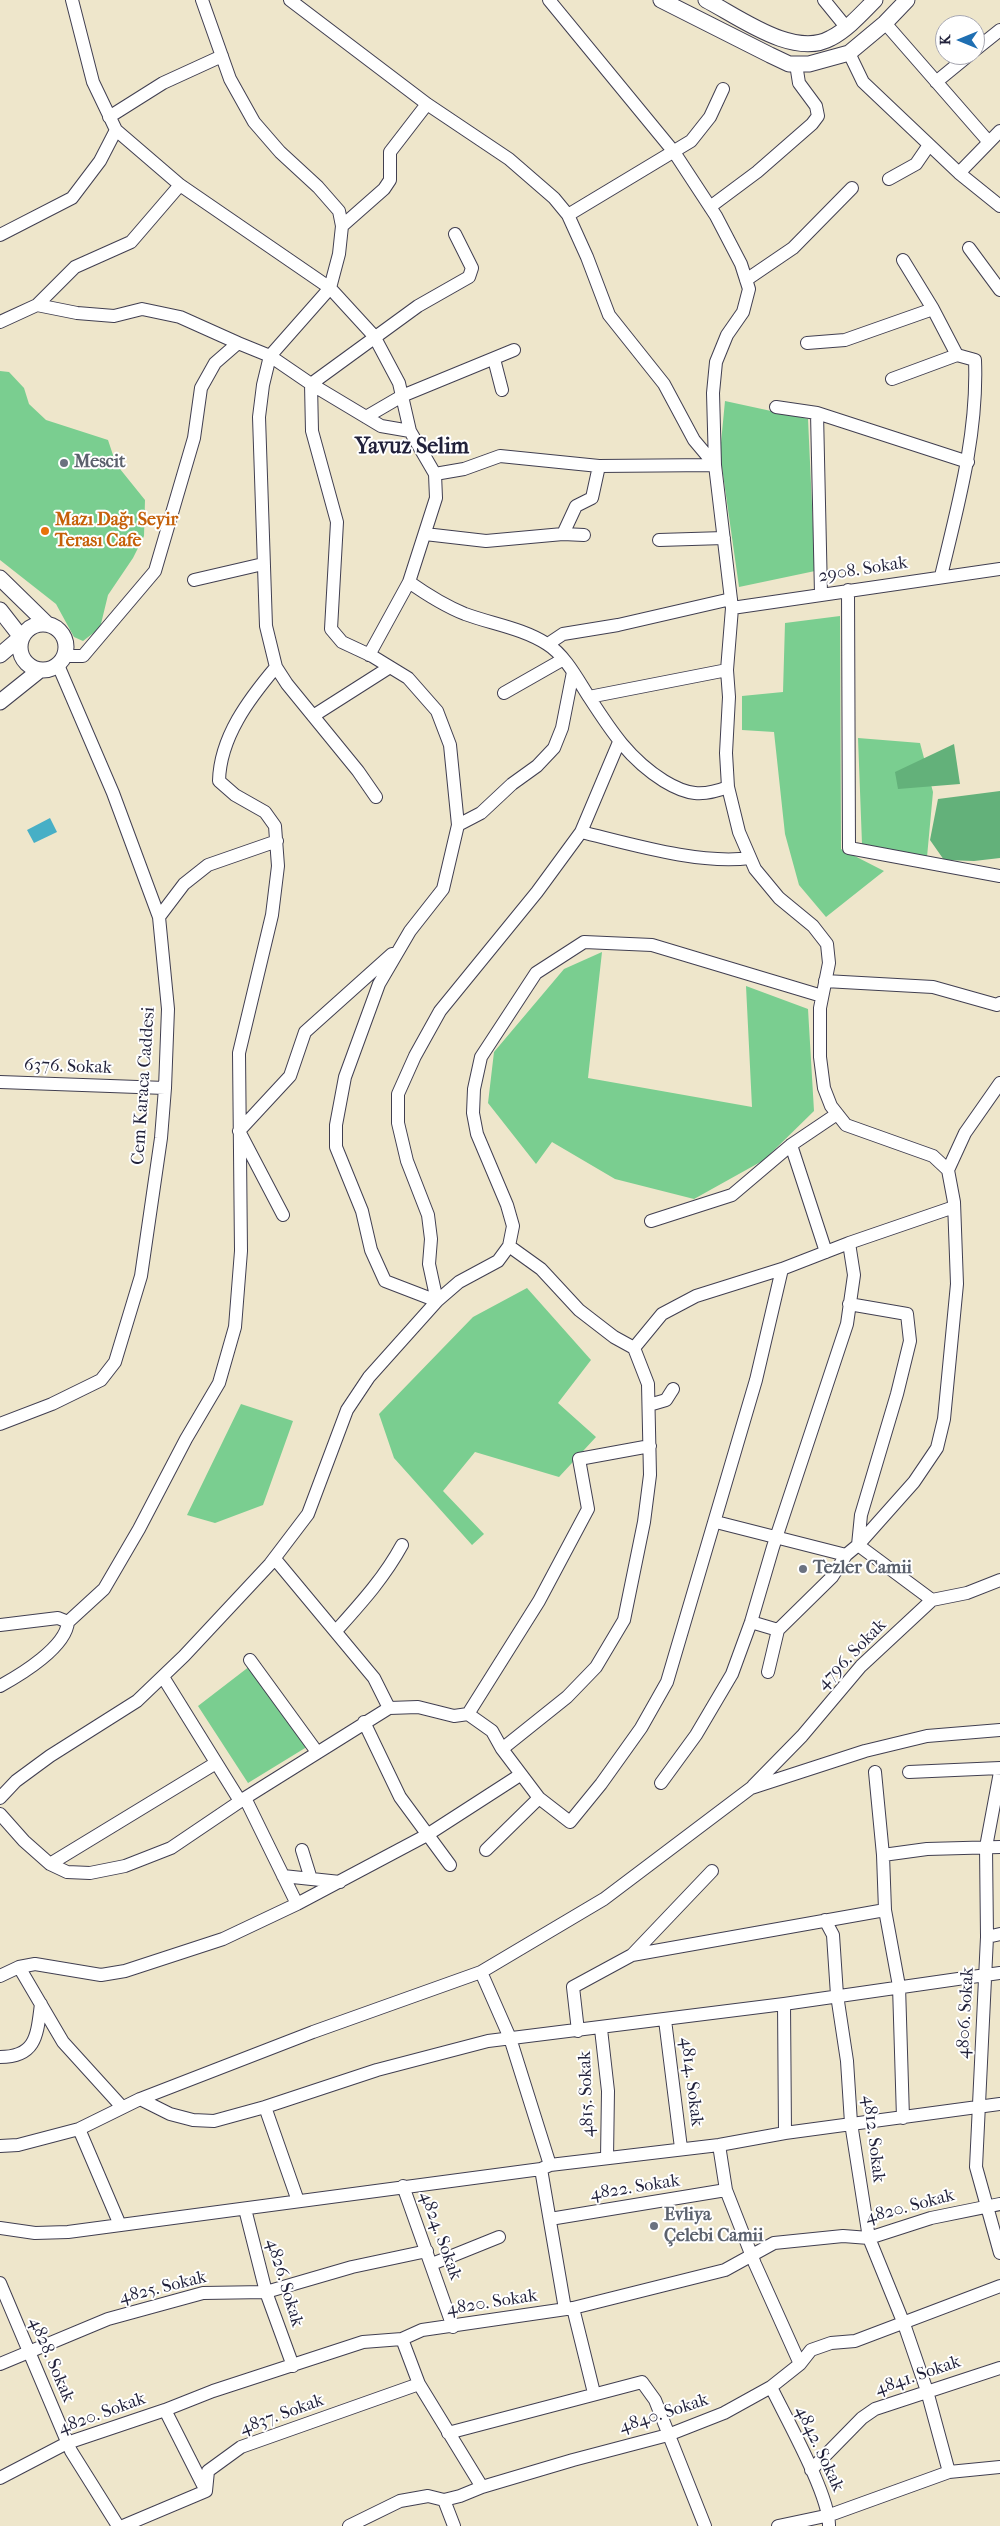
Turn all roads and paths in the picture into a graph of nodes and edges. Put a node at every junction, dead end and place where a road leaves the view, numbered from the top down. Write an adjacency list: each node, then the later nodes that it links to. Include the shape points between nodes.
1 (72, 0): 21 (street, via 93,82)
2 (202, 0): 15 (street)
3 (290, 0): 20 (street)
4 (549, 0): 26 (street)
5 (661, 0): 16 (main road, via 770,55)
6 (706, 0): 11 (main road, via 781,39 801,44 831,39)
7 (824, 0): 11 (street)
8 (875, 0): 11 (main road)
9 (907, 0): 10 (main road)
10 (885, 23): 14 (main road); 18 (street)
11 (846, 27)
12 (1000, 30): 13 (street)
13 (985, 42)
14 (849, 53): 16 (main road, via 828,61); 25 (street, via 863,82)
15 (222, 56): 21 (street, via 163,83); 34 (street, via 230,79 254,122 339,211)
16 (796, 64): 32 (street, via 799,83 816,106 818,116 757,172)
17 (957, 65): 18 (street)
18 (936, 82): 24 (street)
19 (723, 89): 26 (street, via 710,117 691,142)
20 (427, 104): 33 (street, via 509,159 554,198); 34 (street, via 390,152 390,180 384,189)
21 (110, 116): 22 (street)
22 (116, 130): 29 (street); 36 (street, via 100,161 72,198)
23 (1000, 131): 24 (street)
24 (988, 141): 27 (street)
25 (929, 145): 27 (street); 28 (street, via 916,164)
26 (674, 152): 32 (street); 33 (street)
27 (959, 173): 31 (street)
28 (889, 179)
29 (180, 185): 40 (street); 42 (street, via 131,242 75,267)
30 (852, 188): 39 (street, via 793,248)
31 (1000, 206)
32 (710, 207): 39 (street, via 741,264)
33 (568, 215): 61 (street, via 609,315 664,384 694,440)
34 (342, 226): 40 (street)
35 (455, 234): 45 (street, via 472,268 469,277)
36 (0, 235)
37 (969, 248): 41 (street)
38 (903, 260): 43 (street)
39 (746, 280): 61 (street, via 749,289 743,312 727,335 716,362)
40 (330, 288): 45 (street); 50 (street)
41 (1000, 290)
42 (37, 305): 44 (street); 46 (street, via 114,316 142,309 180,317)
43 (933, 309): 47 (street, via 845,340); 49 (street)
44 (0, 322)
45 (374, 336): 53 (street); 55 (street, via 399,382)
46 (238, 343): 50 (street); 85 (street, via 215,362 201,388 194,438 155,571 83,656)
47 (806, 343)
48 (514, 350): 51 (street)
49 (957, 355): 52 (street); 60 (street, via 975,360 977,394)
50 (270, 356): 53 (street); 69 (street, via 259,417)
51 (494, 359): 54 (street); 55 (street)
52 (892, 379)
53 (310, 384): 58 (street); 82 (street, via 312,431 337,522 331,629 342,642)
54 (502, 390)
55 (402, 396): 58 (street); 59 (street)
56 (776, 407): 57 (street)
57 (817, 413): 60 (street); 76 (street)
58 (366, 417): 59 (street, via 381,426)
59 (410, 431): 63 (street)
60 (968, 462): 71 (street)
61 (714, 465): 62 (street); 67 (street)
62 (599, 466): 63 (street, via 500,456 464,469); 65 (street, via 592,498 576,506)
63 (435, 474): 64 (street, via 436,498)
64 (425, 534): 65 (street, via 486,541); 74 (street)
65 (564, 534): 66 (street)
66 (584, 535)
67 (724, 538): 68 (street); 77 (street)
68 (659, 540)
69 (263, 564): 73 (street); 86 (street, via 266,626)
70 (1000, 569): 71 (street, 2908. Sokak)
71 (941, 576): 75 (street, 2908. Sokak)
72 (0, 578): 79 (main road)
73 (194, 580)
74 (409, 582): 81 (street, via 428,596 464,614 525,633); 82 (street)
75 (848, 590): 76 (street, 2908. Sokak); 102 (street, via 849,848)
76 (821, 594): 77 (street, 2908. Sokak)
77 (732, 604): 81 (street, 2908. Sokak, via 563,634); 89 (street)
78 (0, 610): 80 (main road)
79 (46, 623): 80 (main road, via 34,624); 85 (main road, via 56,627 63,636 66,646)
80 (21, 637): 83 (main road); 88 (main road, via 19,648 22,658)
81 (548, 644): 84 (street)
82 (369, 655): 87 (street)
83 (0, 656)
84 (562, 660): 90 (street); 91 (street)
85 (61, 661): 88 (main road, via 49,669); 103 (street, Cem Karaca Caddesi)
86 (276, 667): 94 (street); 100 (street, via 238,718 226,745 219,781 235,795 265,812 275,826)
87 (390, 667): 94 (street); 98 (street, via 408,678 437,711 450,745)
88 (40, 670): 93 (main road)
89 (727, 670): 92 (street); 96 (street)
90 (573, 672): 92 (street); 98 (street, via 562,728 554,748 481,813)
91 (504, 694)
92 (588, 697): 95 (street)
93 (0, 702)
94 (313, 716): 97 (street)
95 (619, 742): 96 (street, via 642,768 680,791 709,795); 99 (street)
96 (728, 787): 101 (street, via 739,832)
97 (376, 797)
98 (458, 825): 104 (street, via 443,889)
99 (581, 832): 101 (street, via 645,848 728,861); 122 (street, via 533,897 440,1011 398,1094 398,1123 407,1161 428,1215 430,1264)
100 (277, 841): 103 (street, via 208,865 184,884); 112 (street, via 278,866 272,915 239,1053)
101 (750, 858): 105 (street, via 779,898 813,926 827,944 829,963)
102 (1000, 876)
103 (159, 917): 110 (street, Cem Karaca Caddesi, via 168,1009)
104 (401, 946): 112 (street, via 305,1032 290,1076); 122 (street, via 380,984 345,1077 336,1125 336,1147 362,1211 371,1250 385,1281)
105 (825, 981): 106 (street); 107 (street, via 933,987 997,1005)
106 (822, 996): 111 (street, via 820,1057 824,1088); 119 (street, via 652,945 584,942 536,973 481,1057 474,1089 473,1113 477,1134 507,1205 512,1226)
107 (1000, 1003)
108 (0, 1082): 110 (street, 6376. Sokak)
109 (1000, 1083): 114 (street, via 965,1134)
110 (165, 1088): 127 (street, Cem Karaca Caddesi, via 141,1276 115,1362 101,1380)
111 (837, 1114): 113 (street); 114 (street, via 846,1125 933,1156)
112 (239, 1131): 116 (street); 137 (street, via 241,1251 235,1327 220,1383 104,1589)
113 (792, 1145): 117 (street, via 732,1195); 120 (street)
114 (948, 1170): 115 (street)
115 (954, 1207): 118 (street); 132 (street, via 956,1284 944,1419 937,1448 914,1482)
116 (283, 1215)
117 (651, 1221)
118 (850, 1243): 120 (street); 123 (street, via 854,1275)
119 (509, 1246): 122 (street, via 498,1261 459,1282); 124 (street, via 541,1269 578,1310)
120 (826, 1252): 121 (street)
121 (782, 1269): 124 (street, via 696,1296 668,1310); 129 (street, via 756,1380)
122 (438, 1302): 134 (street, via 369,1377 347,1410 308,1514)
123 (850, 1304): 130 (street, via 847,1324); 132 (street, via 906,1314 910,1340 861,1515)
124 (634, 1348): 126 (street, via 648,1384)
125 (674, 1389): 126 (street, via 666,1400)
126 (649, 1405): 128 (street)
127 (0, 1424)
128 (650, 1446): 147 (street, via 579,1459 588,1510 539,1601); 150 (street, via 644,1522 624,1620 596,1667 567,1697)
129 (716, 1522): 130 (street); 161 (street, via 667,1682 641,1728 570,1822)
130 (778, 1536): 133 (street); 138 (street)
131 (402, 1545): 141 (street, via 376,1588)
132 (858, 1545): 133 (street); 136 (street)
133 (846, 1555): 140 (street, via 832,1577)
134 (275, 1559): 141 (street); 144 (street)
135 (1000, 1580): 136 (street, via 966,1593)
136 (932, 1600): 159 (street, 4796. Sokak, via 861,1666 802,1736)
137 (68, 1622): 139 (street, via 58,1618); 145 (street, via 68,1632 57,1644)
138 (751, 1622): 140 (street); 158 (street, via 732,1674 696,1735)
139 (0, 1625)
140 (778, 1630): 143 (street)
141 (336, 1631): 146 (street, via 374,1678)
142 (250, 1660): 151 (street)
143 (768, 1672)
144 (163, 1677): 152 (street); 160 (street, via 137,1701 16,1781)
145 (0, 1686)
146 (389, 1708): 147 (street, via 418,1707 454,1716); 148 (street)
147 (468, 1714): 150 (street, via 492,1731)
148 (364, 1722): 151 (street); 164 (street, via 400,1797)
149 (1000, 1730): 159 (street, via 927,1736 865,1750)
150 (502, 1749): 157 (street)
151 (317, 1752): 162 (street)
152 (216, 1763): 162 (street); 170 (street)
153 (1000, 1768): 155 (street)
154 (875, 1772): 169 (street)
155 (909, 1772)
156 (1000, 1772): 165 (street, 4806. Sokak)
157 (520, 1775): 161 (street); 164 (street)
158 (661, 1783)
159 (751, 1788): 182 (street, via 604,1899)
160 (0, 1798)
161 (539, 1798): 168 (street)
162 (242, 1799): 170 (street, via 171,1848 125,1866 90,1873 67,1872); 173 (street)
163 (0, 1814): 170 (street)
164 (427, 1835): 171 (street); 175 (street)
165 (986, 1847): 166 (street); 169 (street); 179 (street, 4806. Sokak)
166 (1000, 1847)
167 (302, 1850): 174 (street)
168 (486, 1850)
169 (884, 1854): 177 (street)
170 (50, 1864)
171 (450, 1865)
172 (712, 1871): 180 (street)
173 (283, 1876): 174 (street); 176 (street)
174 (311, 1879): 175 (street)
175 (340, 1882): 176 (street)
176 (297, 1904): 181 (street, via 223,1940 125,1971 100,1975 35,1964)
177 (885, 1910): 178 (street); 186 (street)
178 (825, 1920): 180 (street); 187 (street, 4812. Sokak, via 833,1934)
179 (994, 1935): 184 (street, 4806. Sokak)
180 (632, 1955): 192 (street, via 573,1987)
181 (20, 1967): 185 (street); 188 (street)
182 (481, 1972): 193 (street); 195 (street)
183 (1000, 1973): 184 (street)
184 (985, 1975): 186 (street); 199 (street, 4806. Sokak)
185 (0, 1976)
186 (898, 1986): 187 (street); 200 (street)
187 (837, 1995): 189 (street); 201 (street, 4812. Sokak, via 847,2061)
188 (41, 2004): 194 (street, via 36,2037 28,2050); 197 (street, via 63,2042)
189 (784, 2004): 190 (street); 203 (street)
190 (665, 2020): 191 (street); 206 (street, 4814. Sokak)
191 (601, 2029): 192 (street); 207 (street, 4815. Sokak, via 608,2091)
192 (578, 2031): 193 (street)
193 (510, 2038): 198 (street, via 377,2070); 208 (street)
194 (0, 2057)
195 (140, 2099): 197 (street); 198 (street, via 170,2114 193,2120 214,2121)
196 (1000, 2104): 199 (street)
197 (122, 2107): 202 (street)
198 (265, 2107): 211 (street)
199 (978, 2109): 200 (street); 213 (street, 4806. Sokak, via 976,2167)
200 (903, 2118): 201 (street)
201 (851, 2123): 203 (street); 219 (street, 4812. Sokak)
202 (79, 2129): 205 (street, via 18,2145); 216 (street)
203 (785, 2133): 204 (street)
204 (719, 2145): 206 (street); 210 (street)
205 (0, 2146)
206 (682, 2148): 207 (street)
207 (607, 2158): 208 (street)
208 (546, 2167): 209 (street); 215 (street)
209 (403, 2186): 211 (street); 220 (street, 4824. Sokak)
210 (726, 2190): 215 (street, 4822. Sokak); 222 (street)
211 (298, 2201): 214 (street)
212 (1000, 2204): 213 (street, 4820. Sokak)
213 (985, 2206): 219 (street, 4820. Sokak, via 931,2218); 221 (street, 4806. Sokak)
214 (244, 2209): 216 (street); 226 (street, 4826. Sokak)
215 (550, 2219): 227 (street)
216 (120, 2225): 217 (street, via 35,2233)
217 (0, 2228)
218 (499, 2237): 223 (street)
219 (869, 2238): 222 (street, 4820. Sokak, via 843,2236 774,2243); 228 (street, 4812. Sokak)
220 (427, 2251): 223 (street, 4824. Sokak); 226 (street, 4825. Sokak, via 352,2267)
221 (1000, 2253)
222 (751, 2255): 227 (street, 4820. Sokak, via 725,2270); 233 (street)
223 (432, 2264): 229 (street, 4824. Sokak)
224 (0, 2283): 231 (street, 4828. Sokak)
225 (1000, 2286): 228 (street, 4840. Sokak)
226 (266, 2292): 231 (street, 4825. Sokak, via 203,2293 108,2319); 234 (street, 4826. Sokak)
227 (569, 2309): 229 (street, 4820. Sokak); 239 (street)
228 (904, 2324): 233 (street, 4840. Sokak, via 855,2341 831,2343 811,2350); 238 (street, 4812. Sokak)
229 (453, 2327): 230 (street, 4820. Sokak, via 422,2330)
230 (402, 2339): 234 (street, 4820. Sokak, via 363,2342); 236 (street)
231 (29, 2351): 232 (street, 4825. Sokak); 243 (street, 4828. Sokak)
232 (0, 2364)
233 (800, 2364): 237 (street, 4840. Sokak)
234 (293, 2366): 240 (street, 4820. Sokak)
235 (1000, 2368): 238 (street, 4841. Sokak)
236 (419, 2384): 241 (street); 249 (street, 4837. Sokak, via 241,2448 208,2471)
237 (771, 2387): 242 (street, 4840. Sokak, via 724,2413); 245 (street, 4842. Sokak)
238 (927, 2391): 245 (street, 4841. Sokak, via 875,2409); 246 (street, 4812. Sokak)
239 (594, 2394): 241 (street); 242 (street, via 642,2382 656,2400)
240 (165, 2410): 243 (street, 4820. Sokak); 249 (street)
241 (448, 2433): 248 (street)
242 (668, 2435): 248 (street, 4840. Sokak); 256 (street)
243 (68, 2443): 247 (street, 4820. Sokak); 252 (street, 4828. Sokak)
244 (1000, 2467): 246 (street)
245 (811, 2470): 251 (street, 4842. Sokak)
246 (949, 2472): 251 (street)
247 (0, 2478)
248 (482, 2487): 250 (street, 4840. Sokak)
249 (206, 2491): 253 (street)
250 (444, 2500): 254 (street, 4840. Sokak, via 428,2496 400,2501); 255 (street)
251 (829, 2520): 257 (street)
252 (118, 2526)
253 (123, 2526)
254 (349, 2526)
255 (454, 2526)
256 (705, 2526)
257 (778, 2526)

